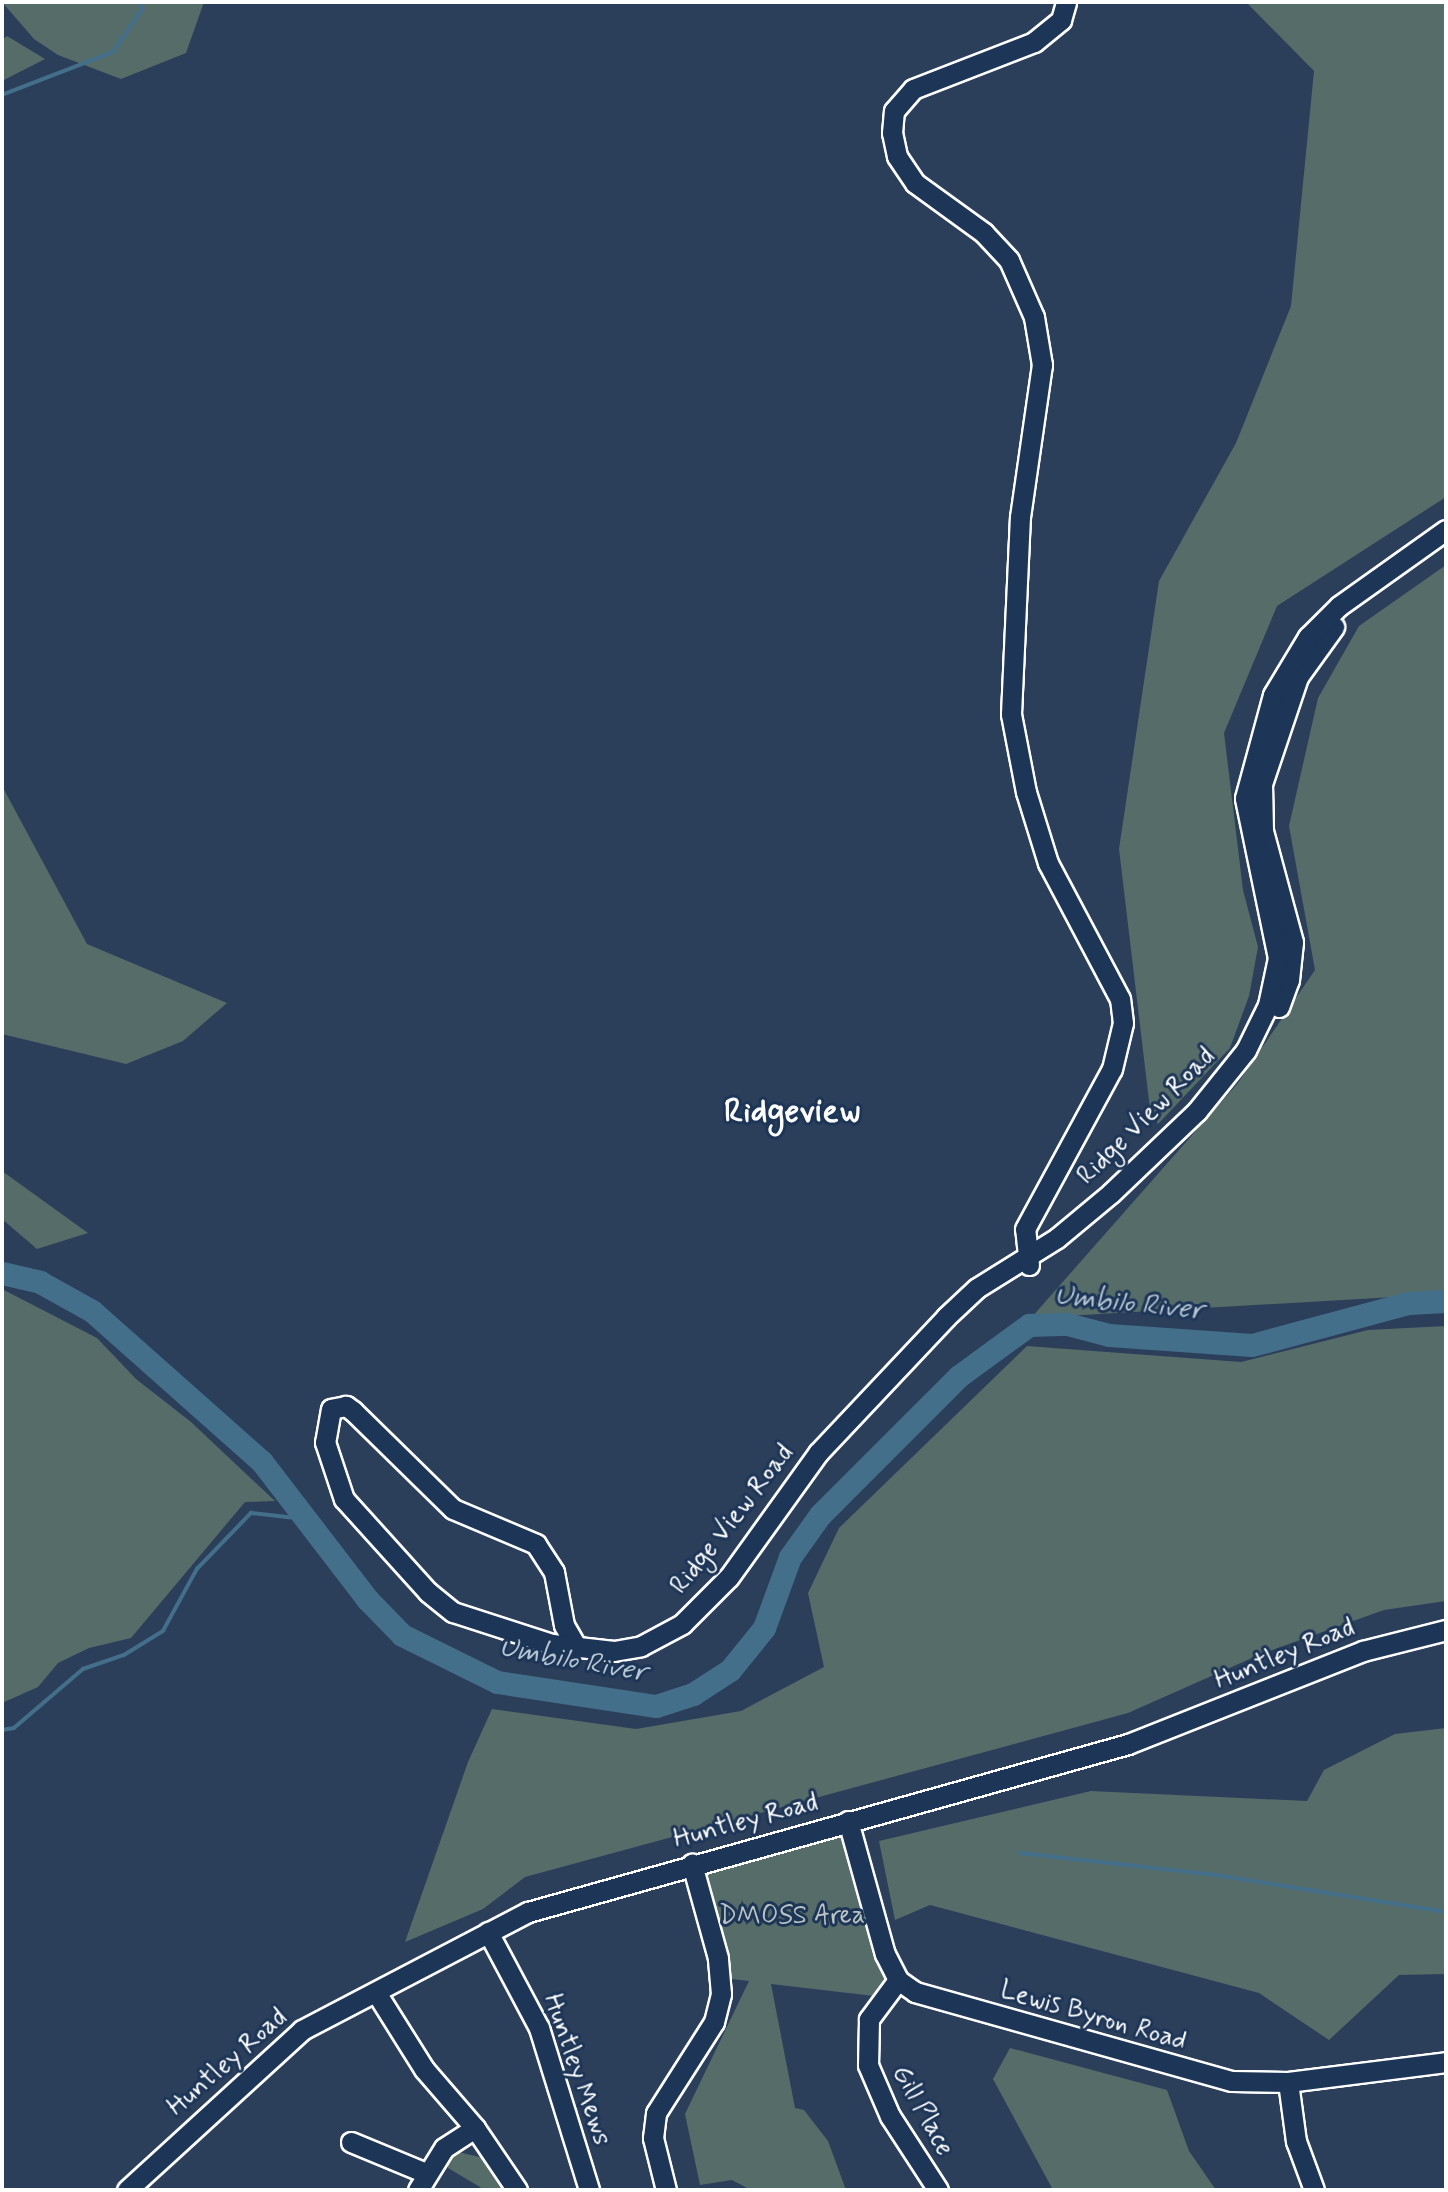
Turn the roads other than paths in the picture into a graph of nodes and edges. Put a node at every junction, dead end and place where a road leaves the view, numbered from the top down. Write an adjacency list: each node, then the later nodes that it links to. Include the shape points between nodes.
1 (1066, 2): 4 (street, via 1061,20 1034,42 913,89 894,111 892,132 897,156 915,183 984,233 1009,260 1034,317 1042,365 1020,517 1011,714 1026,792 1048,863 1107,971 1122,1011 1112,1069 1030,1219 1022,1241)
2 (1446, 530): 4 (street, Ridge View Road, via 1339,606 1308,637 1273,695 1245,798 1278,958 1268,1005 1246,1050 1155,1153)
3 (1446, 543): 4 (street, Ridge View Road, via 1374,588 1342,619 1314,652 1288,702 1261,800 1293,942 1289,981 1269,1029 1185,1138 1091,1225)
4 (1027, 1261): 6 (street, Ridge View Road, via 992,1279 954,1309 818,1453 699,1610 641,1646 614,1651)
5 (1446, 1630): 7 (street, Huntley Road, via 1363,1651 1128,1744)
6 (576, 1646): 6 (street, Ridge View Road, via 564,1625 554,1572 536,1544 453,1508 353,1411 346,1406 331,1409 325,1442 344,1499 428,1592 478,1623)
7 (848, 1821): 8 (street, Huntley Road); 10 (street, via 884,1954)
8 (692, 1864): 9 (street, Huntley Road, via 555,1903); 20 (street, via 718,1958 721,1994 714,2022 656,2113 653,2138)
9 (488, 1932): 11 (street, Huntley Road); 19 (street, Huntley Mews, via 539,2028)
10 (898, 1980): 13 (street, Lewis Byron Road, via 926,1996 1200,2076); 21 (street, Gill Place, via 869,2019 868,2065 890,2116)
11 (377, 1994): 14 (street, via 424,2069); 17 (street, Huntley Road, via 327,2016 276,2048)
12 (1446, 2062): 13 (street, Lewis Byron Road)
13 (1288, 2082): 22 (street, via 1296,2141)
14 (475, 2128): 16 (street, via 444,2148); 18 (street)
15 (351, 2142): 16 (street)
16 (422, 2182)
17 (127, 2190)
18 (517, 2190)
19 (589, 2190)
20 (666, 2190)
21 (938, 2190)
22 (1314, 2190)

